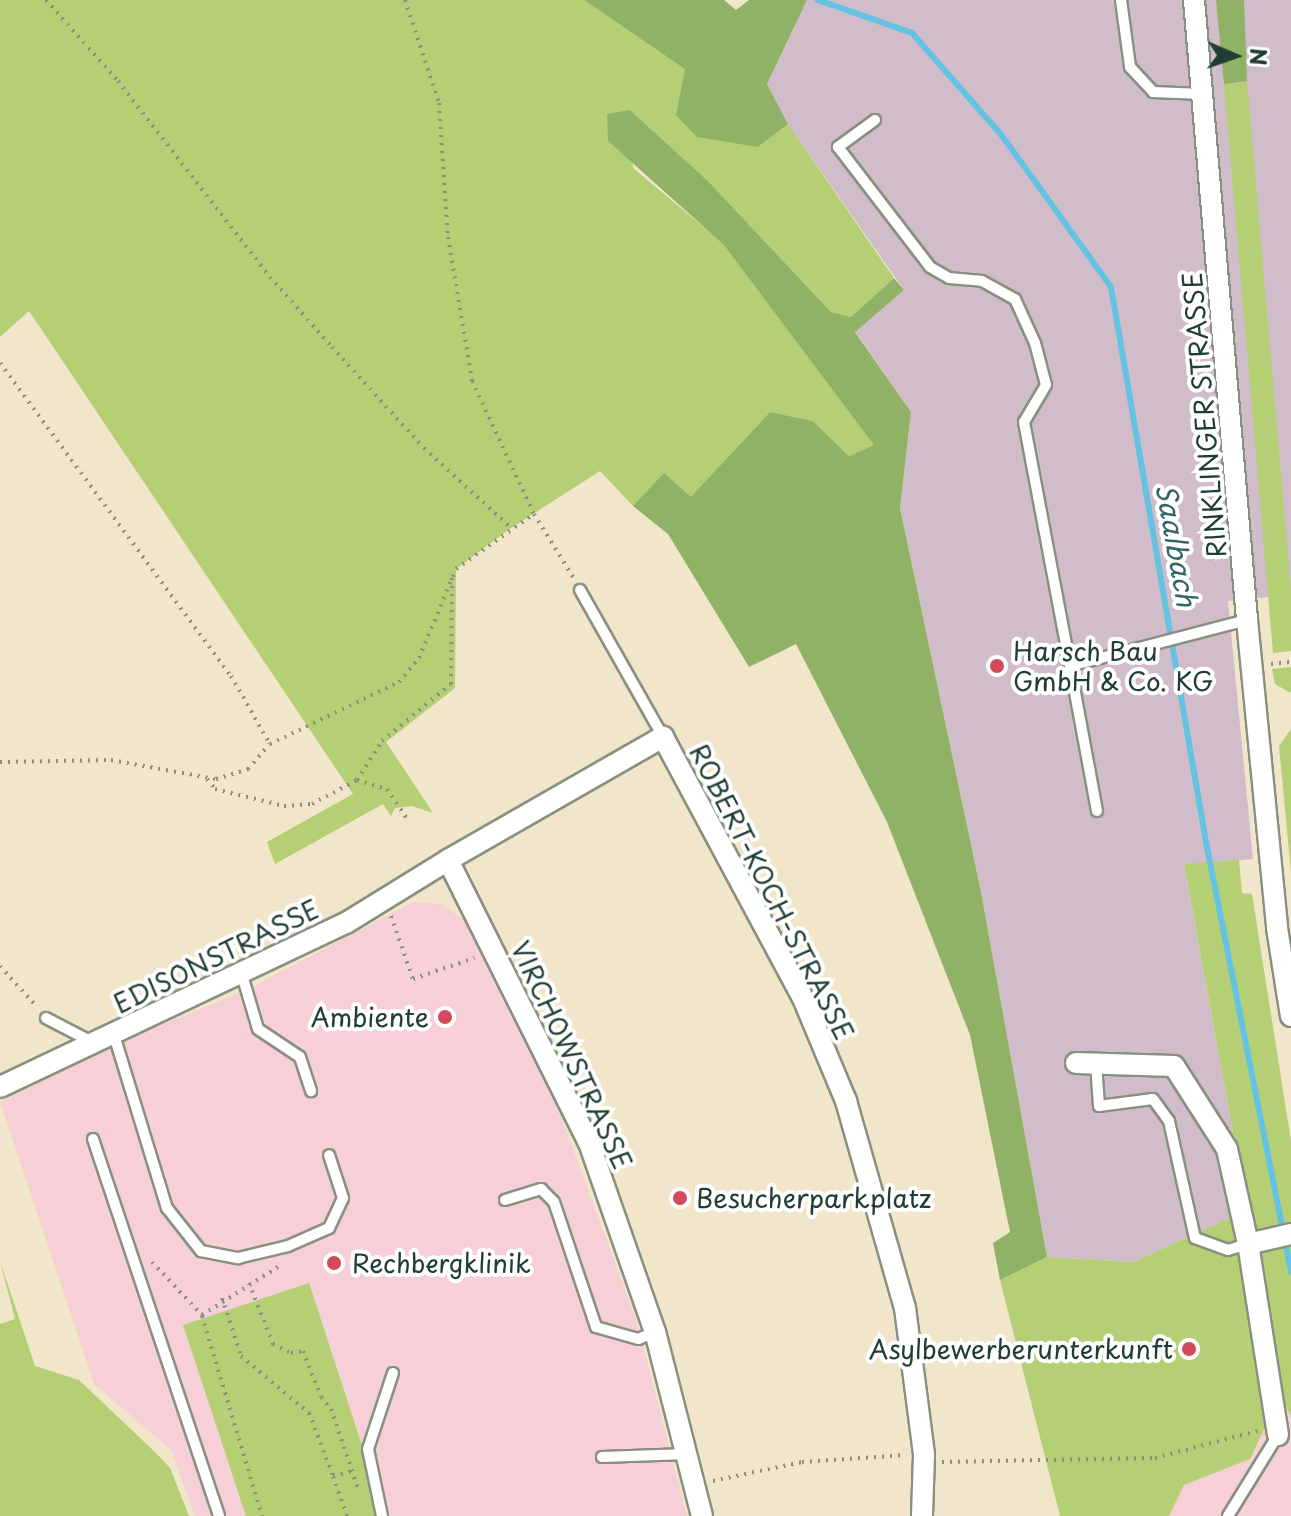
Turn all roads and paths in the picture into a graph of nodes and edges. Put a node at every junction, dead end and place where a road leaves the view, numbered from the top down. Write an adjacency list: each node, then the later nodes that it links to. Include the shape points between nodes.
1 (46, 0): 9 (path, via 118,81 270,277 424,448)
2 (405, 0): 8 (path, via 439,103 448,237 472,381)
3 (1121, 0): 5 (lane, via 1130,67 1153,92)
4 (1194, 0): 5 (street, RINKLINGER STRASSE)
5 (1203, 94): 12 (street, RINKLINGER STRASSE)
6 (875, 120): 13 (lane, via 838,147 930,267 949,278 982,281 1015,299 1035,343 1046,385 1024,422)
7 (0, 363): 15 (path, via 222,663)
8 (534, 514): 9 (path); 11 (path)
9 (511, 528): 10 (path)
10 (452, 574): 15 (path, via 419,658 399,682); 18 (path, via 451,684 382,741)
11 (580, 590): 14 (lane, ROBERT-KOCH-STRASSE)
12 (1247, 620): 13 (lane); 26 (street, RINKLINGER STRASSE, via 1277,928)
13 (1070, 666): 19 (lane)
14 (663, 737): 21 (street); 59 (street, ROBERT-KOCH-STRASSE, via 803,998 846,1101 905,1308 924,1455)
15 (270, 744): 17 (path, via 248,769)
16 (0, 762): 17 (path, via 111,760)
17 (206, 778): 18 (path, via 215,789 284,806 312,804)
18 (357, 780): 20 (path, via 387,789)
19 (1097, 811)
20 (408, 820)
21 (448, 860): 22 (street, EDISONSTRASSE); 23 (street, VIRCHOWSTRASSE)
22 (385, 900): 23 (path, via 413,979); 25 (street, EDISONSTRASSE)
23 (496, 951): 42 (street, VIRCHOWSTRASSE, via 589,1143)
24 (0, 966): 27 (path)
25 (242, 975): 28 (street, EDISONSTRASSE); 31 (lane, via 258,1029 300,1057)
26 (1291, 1016)
27 (46, 1018): 28 (lane)
28 (104, 1039): 30 (street, EDISONSTRASSE); 37 (lane, via 180,1231 201,1251 217,1257 238,1258)
29 (1086, 1063): 36 (street, via 1174,1066 1227,1149); 36 (lane, via 1099,1106 1153,1099 1169,1121 1195,1238 1228,1250)
30 (0, 1087)
31 (311, 1091)
32 (93, 1139): 38 (lane)
33 (329, 1155): 37 (lane, via 343,1198 329,1228)
34 (505, 1200): 42 (lane, via 541,1189 554,1202 596,1327 638,1339)
35 (1291, 1234): 36 (street)
36 (1254, 1243): 44 (street)
37 (288, 1246): 39 (path, via 293,1258)
38 (129, 1250): 41 (path, via 138,1247); 54 (lane)
39 (249, 1283): 40 (path); 50 (path, via 273,1344 291,1353 303,1351)
40 (222, 1298): 41 (path); 51 (path, via 241,1356 309,1413)
41 (202, 1315): 55 (path, via 203,1334)
42 (655, 1332): 46 (street, VIRCHOWSTRASSE)
43 (393, 1373): 57 (lane, via 368,1449)
44 (1273, 1412): 45 (street); 49 (path, via 1265,1429 1155,1458)
45 (1278, 1435): 60 (lane)
46 (687, 1454): 48 (lane); 52 (street, VIRCHOWSTRASSE)
47 (900, 1455): 52 (path, via 802,1462)
48 (602, 1457)
49 (935, 1462)
50 (353, 1471): 51 (path); 53 (path)
51 (333, 1476): 56 (path)
52 (695, 1485): 58 (street, VIRCHOWSTRASSE)
53 (363, 1501)
54 (219, 1516)
55 (262, 1516)
56 (347, 1516)
57 (382, 1516)
58 (702, 1516)
59 (922, 1516)
60 (1228, 1516)

